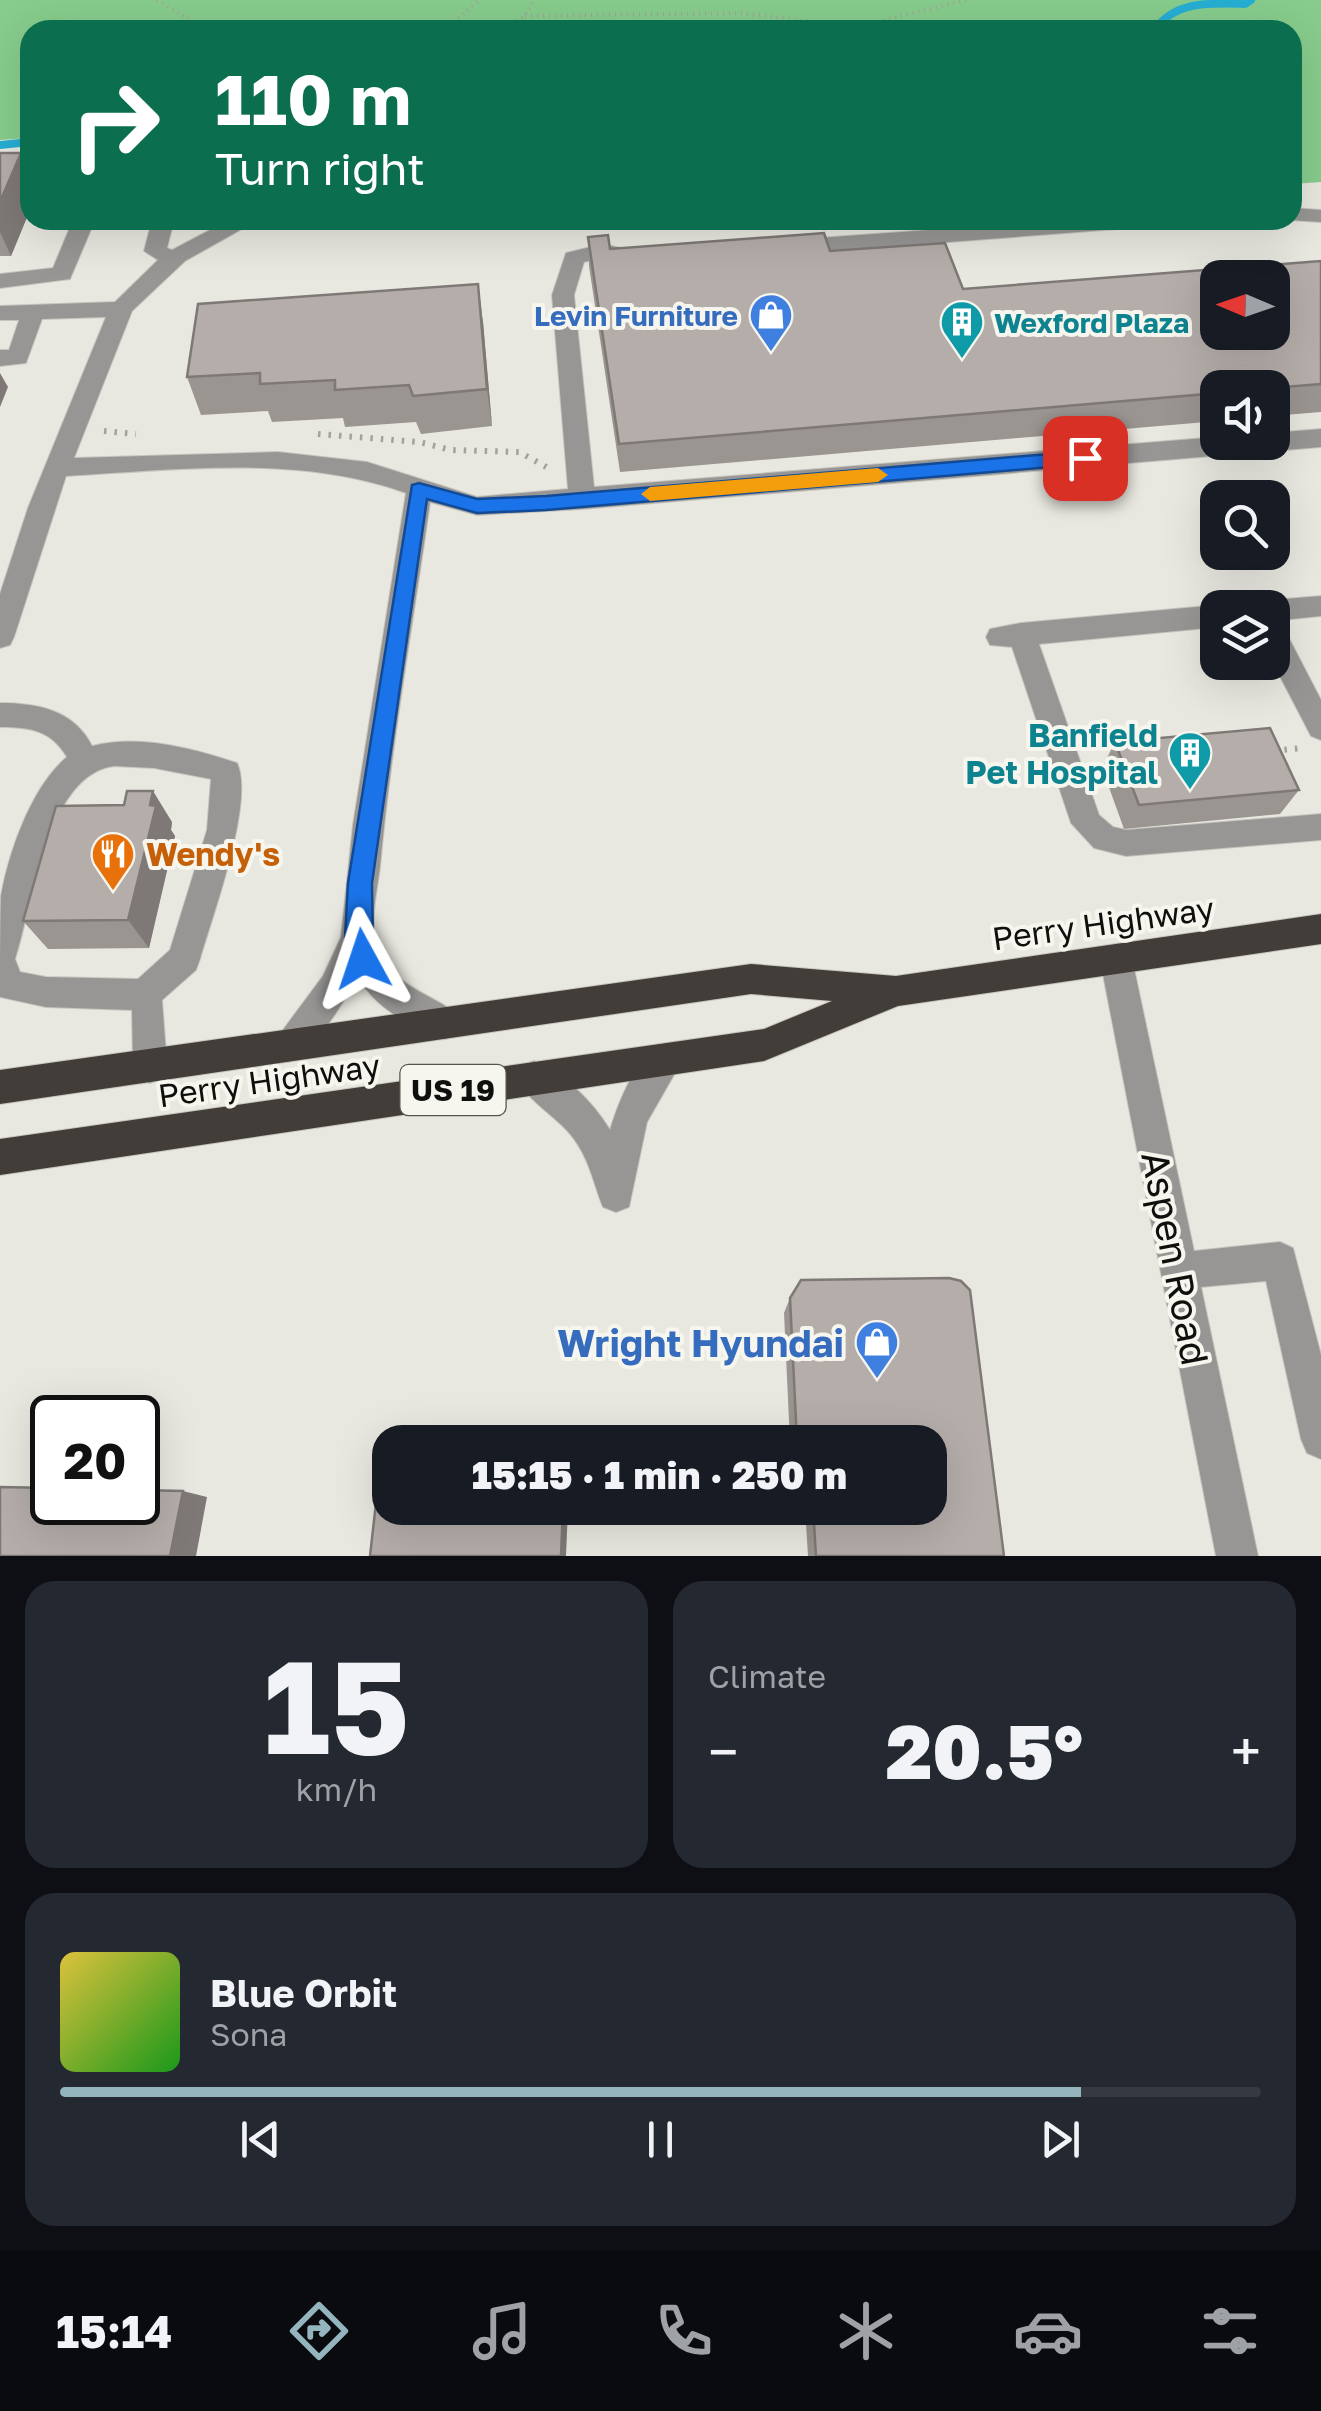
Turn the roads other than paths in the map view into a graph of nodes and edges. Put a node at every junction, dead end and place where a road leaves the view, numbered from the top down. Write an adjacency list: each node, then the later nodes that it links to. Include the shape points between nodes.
1 (80, 230): 8 (street, via 62,274)
2 (161, 230): 7 (street, via 156,250)
3 (227, 230): 7 (street)
4 (1018, 230): 5 (street)
5 (769, 248)
6 (653, 257): 18 (street, via 586,252 574,258 563,295)
7 (172, 258): 10 (street)
8 (0, 281)
9 (34, 310): 10 (street); 11 (street); 12 (street, via 18,357)
10 (121, 310): 16 (street)
11 (0, 313)
12 (0, 358)
13 (1321, 438): 14 (street)
14 (1290, 440)
15 (1200, 448): 18 (street)
16 (57, 468): 17 (street, via 316,462); 22 (street)
17 (419, 490): 18 (street, via 477,506); 29 (street)
18 (582, 500)
19 (1321, 606): 20 (street)
20 (1290, 609)
21 (1200, 618): 27 (street, via 1010,636 1056,727 1086,823 1105,839 1126,843)
22 (0, 637)
23 (1290, 676): 25 (street)
24 (0, 715): 26 (street, via 28,714 56,724 76,739)
25 (1317, 738)
26 (84, 761): 31 (street, via 57,786 32,846); 33 (street, via 140,754 226,772 222,830 184,959)
27 (1321, 827)
28 (1321, 929): 30 (highway, Perry Highway / US 19)
29 (357, 937): 34 (street, via 363,959 390,996); 35 (street, via 335,987)
30 (1116, 959): 32 (highway, Perry Highway / US 19); 41 (street, Aspen Road)
31 (0, 960): 33 (street, via 8,984 46,992)
32 (896, 991): 34 (highway, Perry Highway / US 19, via 751,980); 36 (highway, Perry Highway / US 19, via 764,1045)
33 (144, 994): 37 (street)
34 (445, 1023): 35 (highway, Perry Highway / US 19)
35 (288, 1046): 37 (highway, Perry Highway / US 19)
36 (666, 1059): 38 (highway, Perry Highway / US 19); 38 (street, via 640,1092 622,1135 616,1194 604,1148 568,1103)
37 (150, 1066): 39 (highway, Perry Highway / US 19)
38 (534, 1078): 40 (highway, Perry Highway / US 19)
39 (0, 1087)
40 (0, 1157)
41 (1179, 1271): 42 (street, via 1280,1261); 43 (street, Aspen Road)
42 (1321, 1439)
43 (1237, 1556)

